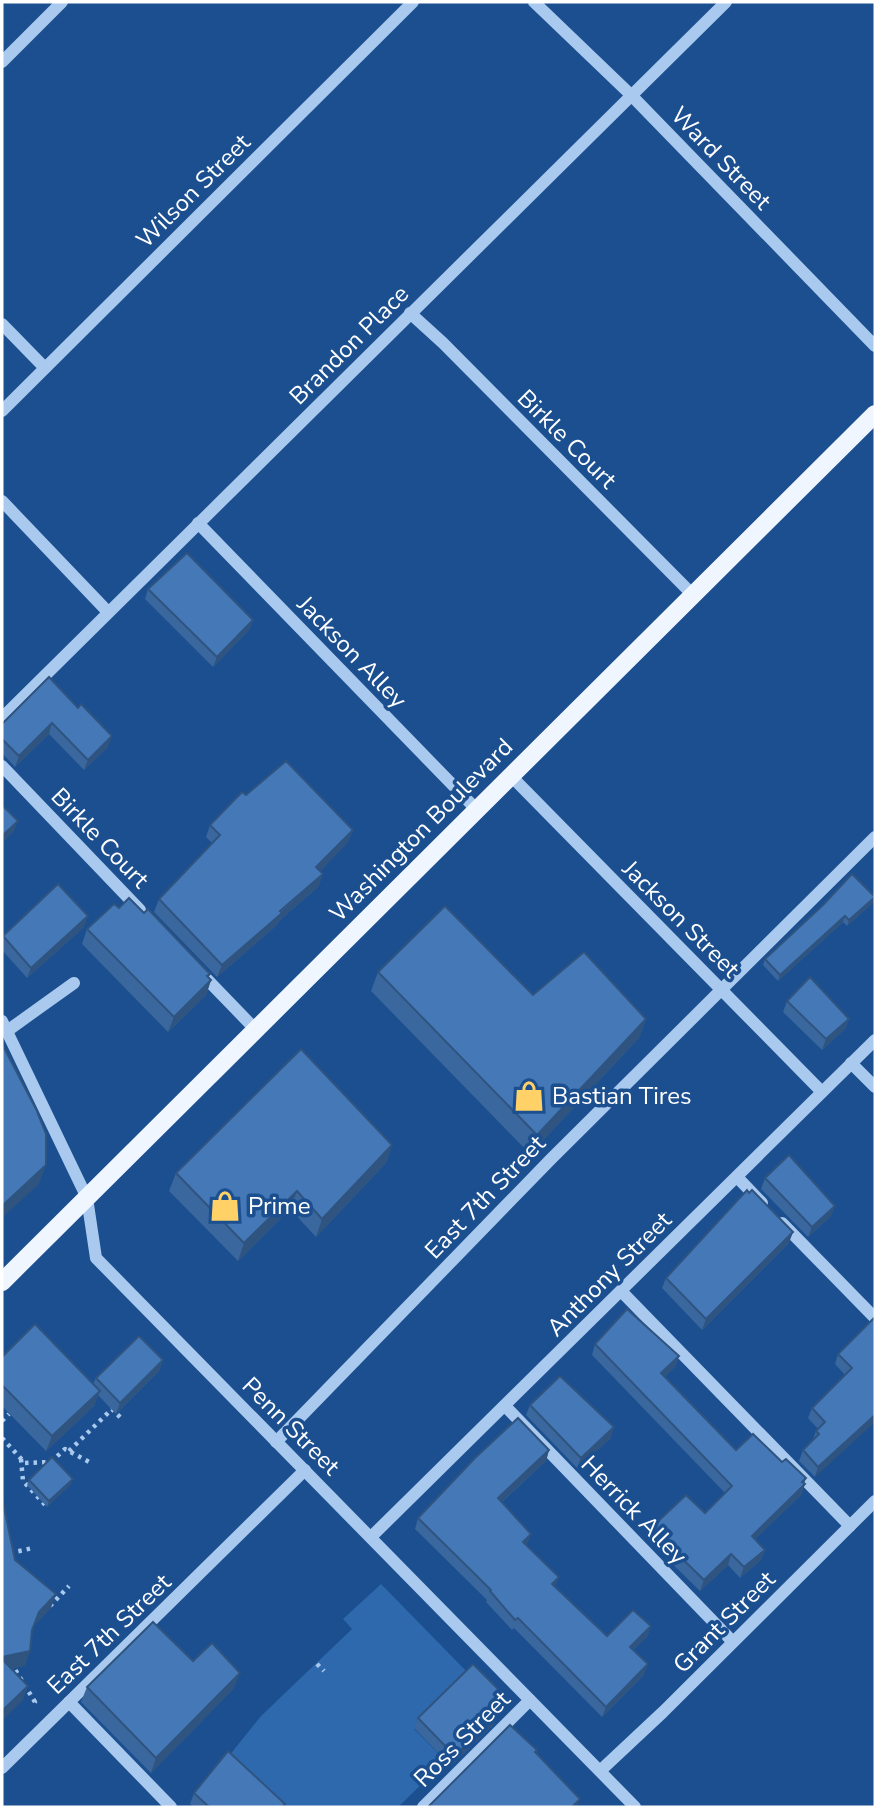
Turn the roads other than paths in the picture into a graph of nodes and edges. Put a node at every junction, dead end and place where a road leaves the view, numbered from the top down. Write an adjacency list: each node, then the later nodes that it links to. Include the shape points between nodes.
1 (62, 2): 5 (street)
2 (413, 2): 10 (street, Wilson Street)
3 (534, 2): 6 (street, Ward Street)
4 (726, 2): 6 (street, Brandon Place)
5 (2, 62)
6 (631, 95): 7 (street, Brandon Place); 9 (street, Ward Street)
7 (410, 313): 14 (street, Brandon Place); 15 (street, Birkle Court)
8 (2, 324): 10 (street)
9 (875, 346)
10 (45, 368): 11 (street, Wilson Street)
11 (2, 411)
12 (875, 414): 15 (main road, Washington Boulevard)
13 (2, 501): 16 (street)
14 (198, 523): 16 (street, Brandon Place); 20 (street, Jackson Alley)
15 (693, 595): 19 (main road, Washington Boulevard)
16 (108, 612): 17 (street, Brandon Place)
17 (2, 718)
18 (2, 766): 22 (street, Birkle Court)
19 (511, 776): 20 (main road, Washington Boulevard); 25 (street, Jackson Street)
20 (477, 810): 27 (main road, Washington Boulevard)
21 (875, 837): 25 (street, East 7th Street)
22 (153, 923)
23 (191, 962): 27 (street)
24 (74, 983): 26 (street)
25 (720, 989): 31 (street, Jackson Street); 38 (street, East 7th Street)
26 (4, 1026): 33 (street, Penn Street)
27 (256, 1030): 33 (main road, Washington Boulevard)
28 (875, 1040): 29 (street, Anthony Street)
29 (851, 1063): 30 (street); 31 (street, Anthony Street)
30 (875, 1087)
31 (822, 1092): 32 (street, Anthony Street)
32 (737, 1177): 35 (street, Anthony Street); 36 (street)
33 (87, 1198): 34 (main road, Washington Boulevard); 38 (street, Penn Street, via 96,1258)
34 (2, 1282)
35 (621, 1292): 37 (street, Anthony Street); 41 (street)
36 (875, 1318)
37 (505, 1406): 42 (street, Anthony Street); 43 (street, Herrick Alley)
38 (276, 1441): 39 (street, Penn Street)
39 (305, 1470): 42 (street, Penn Street); 45 (street, East 7th Street)
40 (875, 1501): 41 (street, Grant Street)
41 (850, 1526): 43 (street, Grant Street)
42 (371, 1538): 44 (street, Penn Street)
43 (733, 1642): 47 (street, Grant Street)
44 (530, 1700): 47 (street, Penn Street); 49 (street, Ross Street)
45 (69, 1702): 46 (street, East 7th Street); 48 (street)
46 (2, 1768)
47 (600, 1772): 50 (street, Penn Street)
48 (171, 1807)
49 (424, 1807)
50 (635, 1807)

